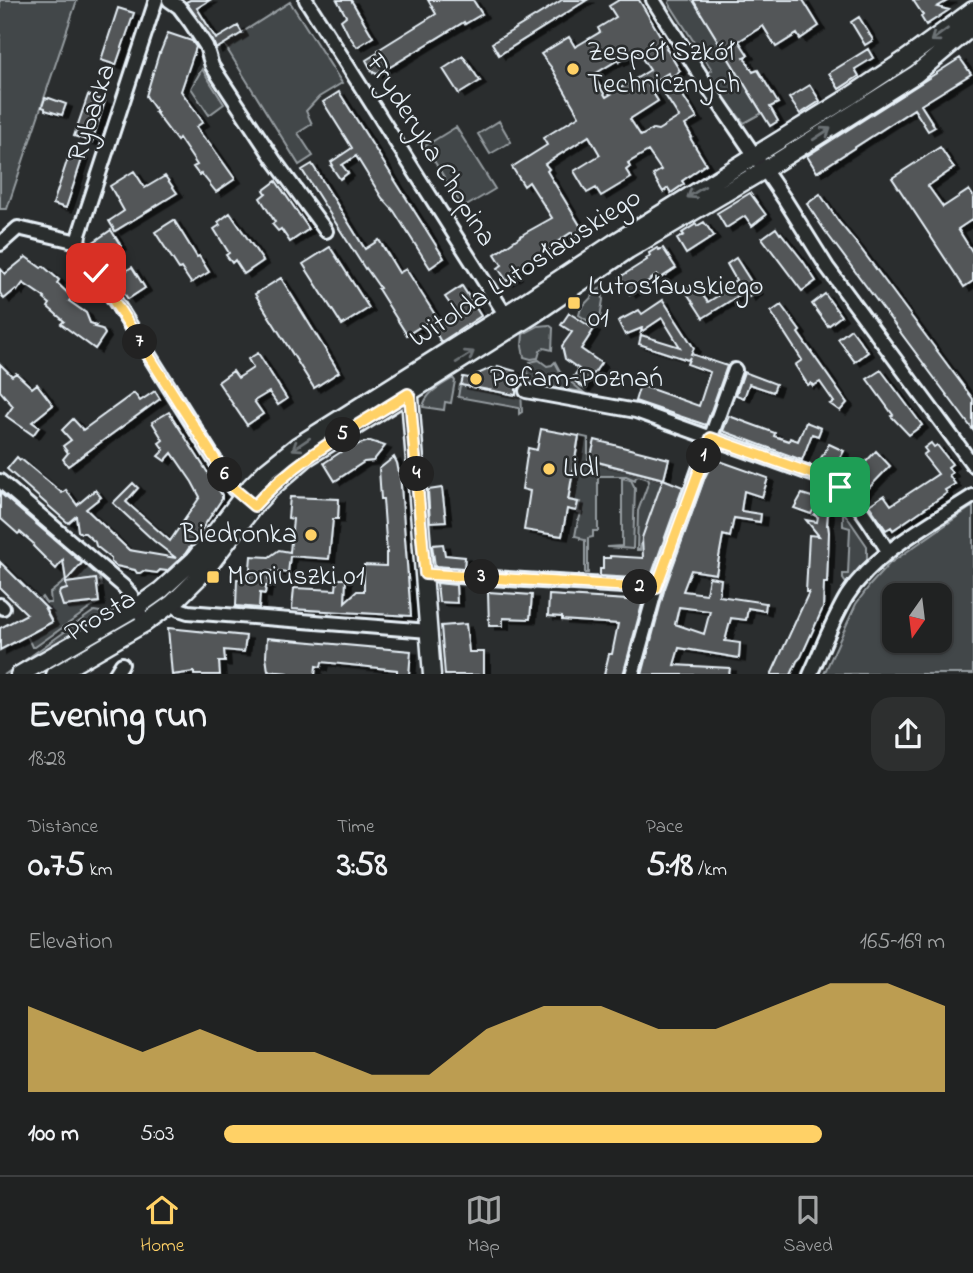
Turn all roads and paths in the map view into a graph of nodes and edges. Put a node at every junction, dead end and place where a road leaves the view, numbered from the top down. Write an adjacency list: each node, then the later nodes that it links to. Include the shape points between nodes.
1 (156, 0): 9 (street, Rybacka)
2 (169, 0): 8 (street, via 191,23 212,66)
3 (306, 0): 11 (street, Fryderyka Chopina)
4 (653, 0): 7 (street)
5 (973, 10): 7 (main road, Witolda Lutosławskiego, one-way to 7)
6 (973, 26): 7 (main road, Witolda Lutosławskiego, one-way to 6, via 924,69)
7 (759, 163): 11 (main road, Witolda Lutosławskiego, via 628,250); 16 (street, via 827,267)
8 (326, 232)
9 (78, 242): 10 (street, via 18,228); 19 (street, via 228,481)
10 (0, 243)
11 (509, 321): 13 (main road, Witolda Lutosławskiego)
12 (735, 370): 15 (street)
13 (404, 387): 19 (main road, Witolda Lutosławskiego); 21 (main road, via 410,398)
14 (526, 391): 15 (street, via 632,410)
15 (711, 438): 20 (street, via 840,487); 22 (street)
16 (973, 465)
17 (0, 481): 24 (street, via 123,586)
18 (973, 496): 20 (street)
19 (248, 501): 23 (main road, Witolda Lutosławskiego, via 205,572); 24 (main road, Witolda Lutosławskiego, via 186,568)
20 (888, 551): 31 (street, via 849,594)
21 (425, 574): 22 (street); 26 (main road)
22 (656, 588): 30 (street)
23 (173, 603): 25 (main road, Prosta); 26 (street, via 188,612)
24 (137, 607): 25 (street); 27 (main road, Prosta)
25 (145, 623): 28 (main road, Prosta)
26 (429, 631): 29 (main road)
27 (19, 674)
28 (55, 674)
29 (432, 674)
30 (632, 674)
31 (810, 674)

